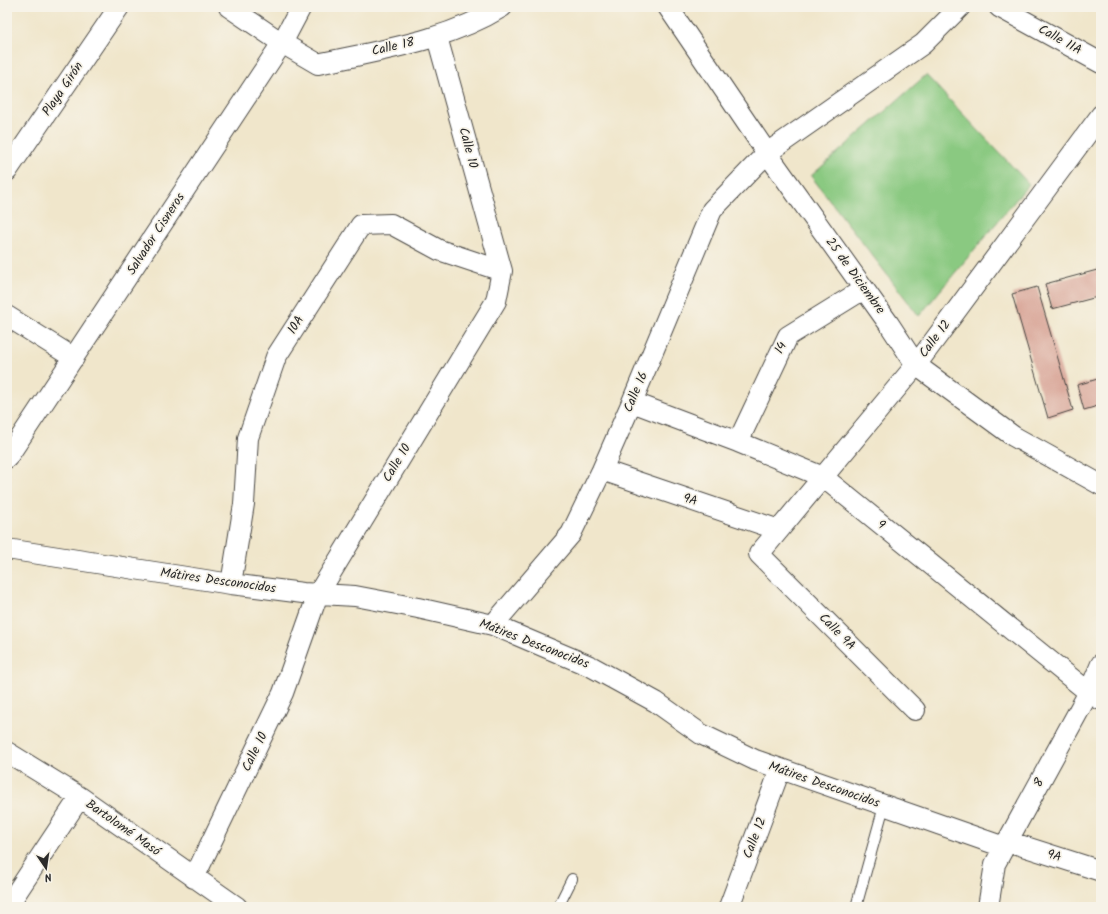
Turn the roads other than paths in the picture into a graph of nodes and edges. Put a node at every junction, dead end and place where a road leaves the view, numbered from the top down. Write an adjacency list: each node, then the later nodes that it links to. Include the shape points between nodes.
1 (119, 7): 13 (street, Playa Girón)
2 (229, 7): 9 (street, Calle 18)
3 (301, 7): 9 (street, Salvador Cisneros)
4 (502, 7): 8 (street, Calle 18, via 484,18)
5 (668, 7): 12 (street, 25 de Diciembre)
6 (960, 7): 12 (street, Calle 16, via 923,44)
7 (999, 7): 10 (street, Calle 11A)
8 (437, 37): 9 (street, Calle 18, via 318,64); 14 (street, Calle 10)
9 (282, 43): 17 (street, Salvador Cisneros)
10 (1101, 62)
11 (1101, 115): 18 (street, Calle 12)
12 (767, 153): 15 (street, 25 de Diciembre); 19 (street, Calle 16, via 712,210)
13 (7, 171)
14 (502, 271): 28 (street, 10A, via 439,250 391,224 361,225 273,363 248,438 244,504); 29 (street, Calle 10, via 496,301)
15 (864, 289): 18 (street, 25 de Diciembre); 20 (street, 14, via 788,336)
16 (7, 316): 17 (street)
17 (74, 358): 21 (street, Salvador Cisneros)
18 (916, 365): 23 (street, Calle 12); 24 (street, 25 de Diciembre, via 1013,436)
19 (632, 402): 20 (street, 9); 22 (street, Calle 16)
20 (738, 442): 23 (street, 9)
21 (7, 458)
22 (602, 470): 25 (street, 9A); 30 (street, Calle 16, via 571,534)
23 (823, 477): 25 (street, Calle 12); 32 (street, 9)
24 (1101, 485)
25 (779, 530): 27 (street, Calle 12)
26 (7, 549): 28 (street, Mátires Desconocidos)
27 (759, 554): 33 (street, Calle 9A)
28 (232, 584): 29 (street, Mátires Desconocidos)
29 (318, 594): 30 (street, Mátires Desconocidos, via 356,596); 40 (street, Calle 10, via 284,693)
30 (493, 625): 35 (street, Mátires Desconocidos, via 592,667 656,702 701,734)
31 (1101, 664): 32 (street, 8)
32 (1095, 696): 38 (street, 8)
33 (915, 710)
34 (7, 752): 36 (street, Bartolomé Masó)
35 (780, 770): 37 (street, Mátires Desconocidos); 45 (street, Calle 12)
36 (80, 797): 40 (street, Bartolomé Masó); 42 (street)
37 (884, 806): 38 (street, Mátires Desconocidos); 46 (lane)
38 (1005, 844): 39 (street, 9A); 47 (street, 8, via 995,864)
39 (1101, 871)
40 (194, 878): 43 (street, Bartolomé Masó)
41 (572, 879): 44 (lane)
42 (7, 907)
43 (237, 907)
44 (558, 907)
45 (729, 907)
46 (856, 907)
47 (988, 907)

